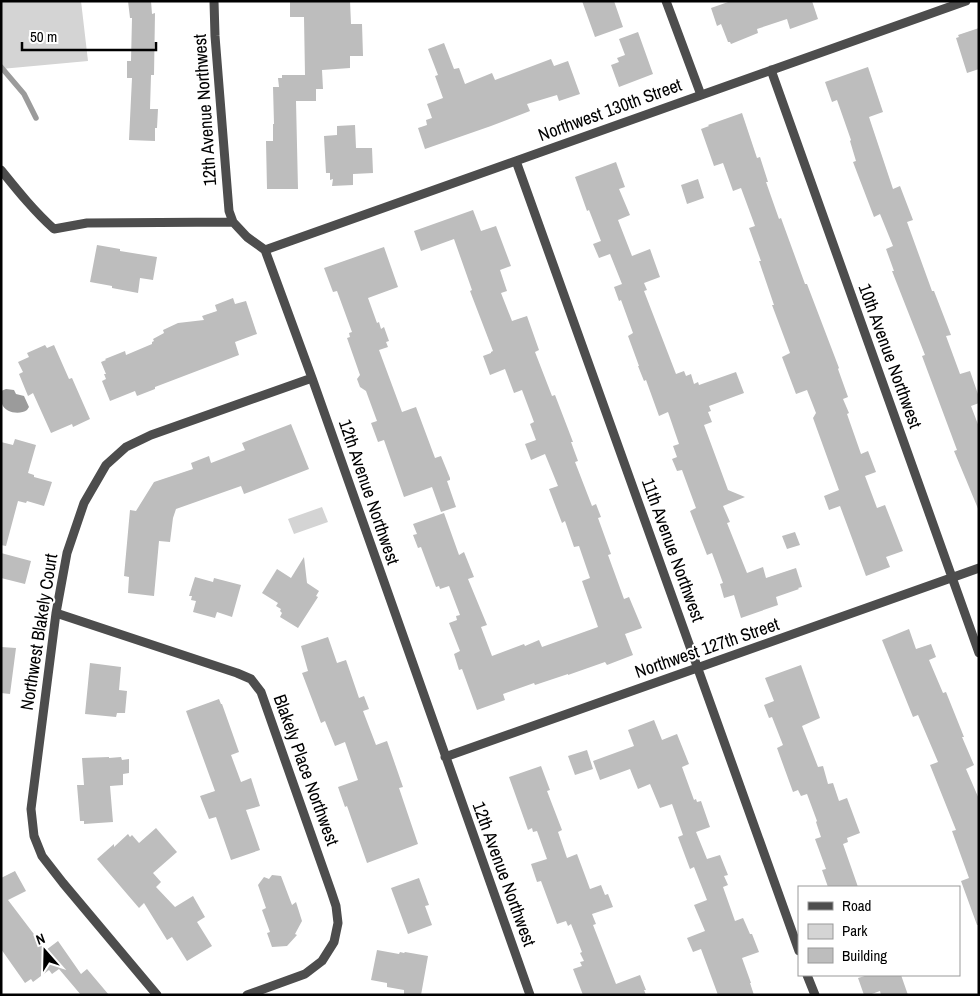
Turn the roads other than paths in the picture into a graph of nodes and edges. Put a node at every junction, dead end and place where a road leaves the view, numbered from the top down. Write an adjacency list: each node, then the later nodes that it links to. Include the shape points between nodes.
1 (214, 1): 8 (street, 12th Avenue Northwest, via 227,199)
2 (666, 1): 5 (street)
3 (966, 1): 4 (street, Northwest 130th Street)
4 (771, 70): 5 (street, Northwest 130th Street); 12 (street, 10th Avenue Northwest)
5 (701, 95): 6 (street, Northwest 130th Street)
6 (516, 161): 9 (street, Northwest 130th Street); 15 (street, 11th Avenue Northwest)
7 (1, 170): 8 (street, via 54,229 87,223)
8 (233, 222): 9 (street)
9 (265, 250): 10 (street, 12th Avenue Northwest)
10 (312, 378): 13 (street, Northwest Blakely Court, via 151,435 126,447 106,465 84,503 67,553); 16 (street, 12th Avenue Northwest)
11 (979, 568): 12 (street, Northwest 127th Street)
12 (952, 578): 14 (street, 10th Avenue Northwest); 15 (street, Northwest 127th Street)
13 (56, 613): 19 (street, Northwest Blakely Court, via 31,809 34,836 42,856); 20 (street, Blakely Place Northwest, via 237,673 250,679 261,692 336,906 338,924 334,942 322,961 305,974)
14 (979, 653)
15 (697, 668): 16 (street, Northwest 127th Street); 17 (street, 11th Avenue Northwest)
16 (445, 756): 21 (street, 12th Avenue Northwest)
17 (798, 948)
18 (807, 976): 22 (street)
19 (156, 994)
20 (247, 995)
21 (530, 995)
22 (814, 995)

